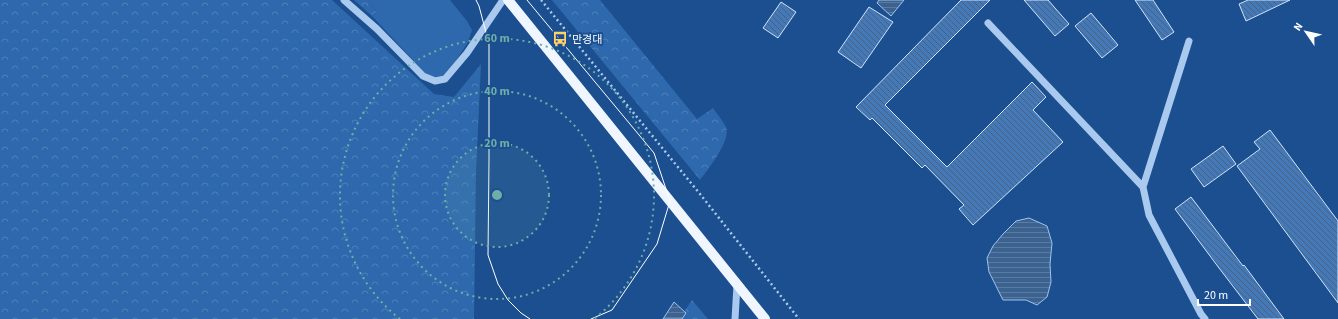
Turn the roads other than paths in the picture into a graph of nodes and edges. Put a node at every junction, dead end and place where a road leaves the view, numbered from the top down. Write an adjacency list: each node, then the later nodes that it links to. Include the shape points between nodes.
1 (344, 0): 2 (street, via 423,76 434,81 445,79 467,53)
2 (503, 0)
3 (508, 0): 7 (main road)
4 (988, 23): 6 (street)
5 (1189, 41): 6 (street)
6 (1143, 187): 10 (street, via 1148,214)
7 (738, 285): 8 (street); 9 (main road)
8 (735, 319)
9 (765, 319)
10 (1205, 319)

